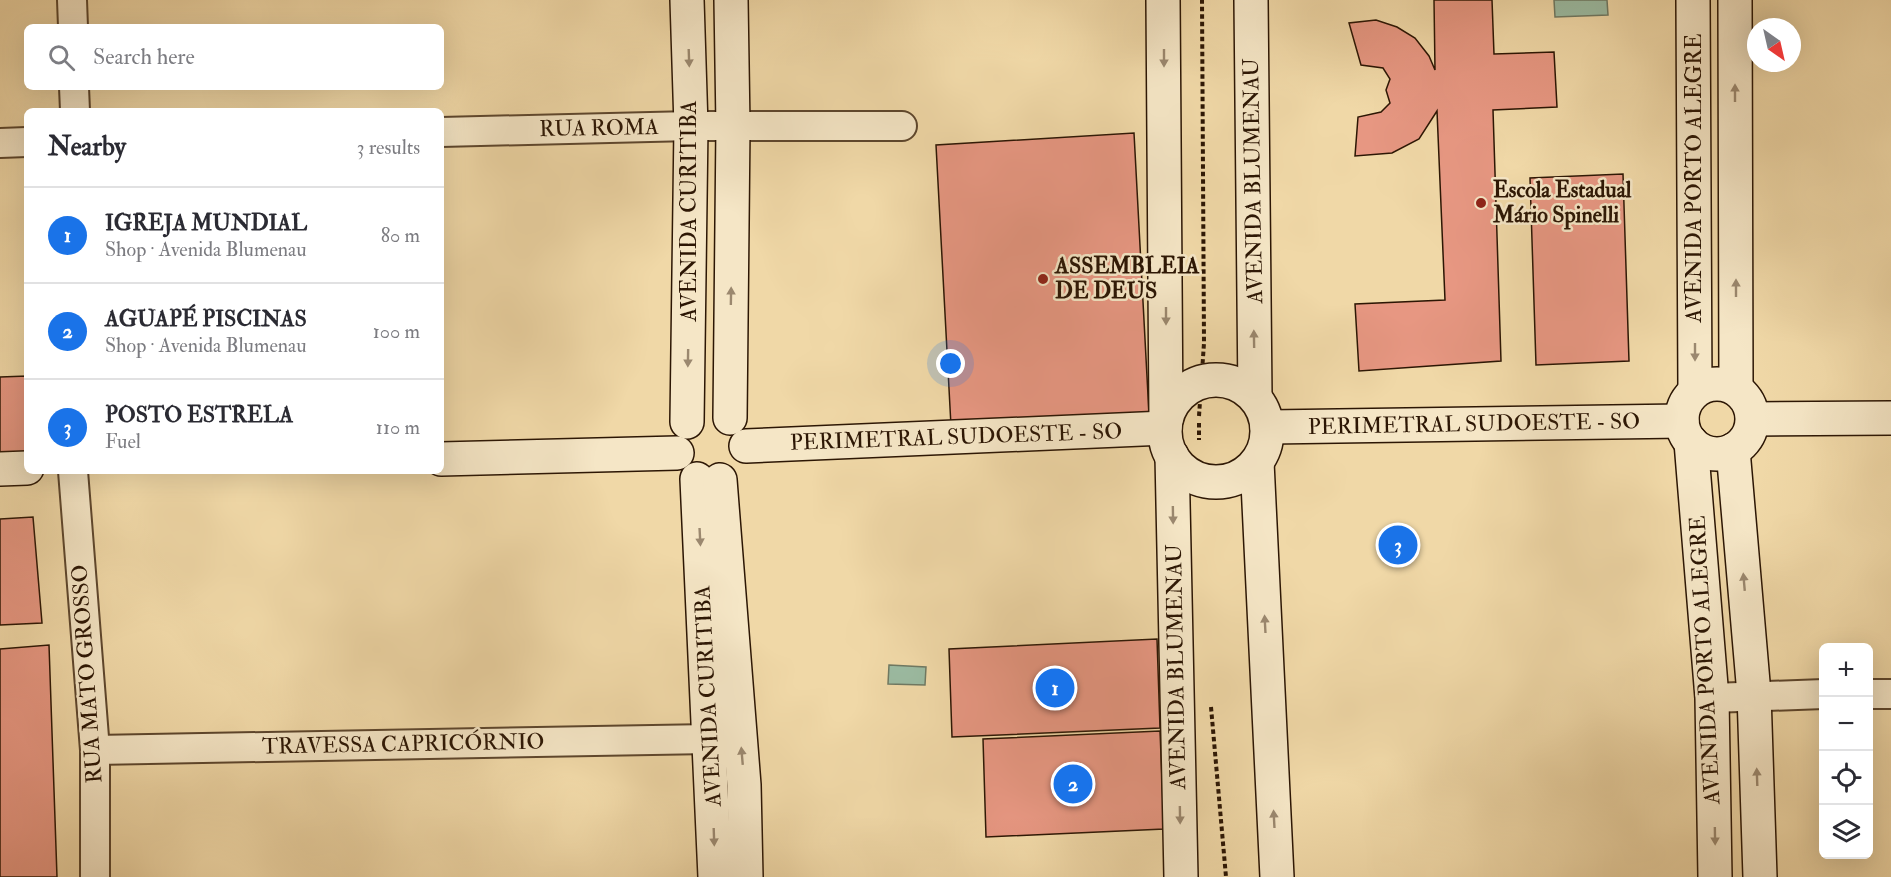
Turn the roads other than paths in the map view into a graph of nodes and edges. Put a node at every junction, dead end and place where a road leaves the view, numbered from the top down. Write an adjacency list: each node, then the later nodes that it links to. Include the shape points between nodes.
1 (72, 0): 8 (street)
2 (687, 0): 11 (street, AVENIDA CURITIBA, one-way to 11)
3 (731, 0): 12 (street, AVENIDA CURITIBA)
4 (1163, 0): 25 (street, AVENIDA BLUMENAU, one-way to 25)
5 (1251, 0): 19 (street, AVENIDA BLUMENAU, one-way to 5)
6 (1693, 0): 18 (street, AVENIDA PORTO ALEGRE, one-way to 18)
7 (1735, 0): 17 (street, AVENIDA PORTO ALEGRE, one-way to 7)
8 (73, 24)
9 (75, 90): 10 (street)
10 (75, 108)
11 (691, 126): 12 (street, RUA ROMA); 14 (street, RUA ROMA); 23 (street, AVENIDA CURITIBA, one-way to 23)
12 (733, 126): 13 (street, RUA ROMA); 20 (street, AVENIDA CURITIBA, one-way to 12)
13 (902, 126)
14 (444, 132)
15 (0, 142): 16 (street)
16 (24, 142)
17 (1736, 389): 18 (street, via 1720,383); 22 (street, via 1749,401)
18 (1695, 391): 24 (street, via 1683,410)
19 (1261, 412): 24 (street, PERIMETRAL SUDOESTE - SO); 25 (street, via 1231,382 1203,382 1180,396); 30 (street, via 1267,439)
20 (730, 418): 23 (street, via 708,413); 26 (street, via 738,425)
21 (1891, 418): 22 (street)
22 (1753, 419): 27 (street, via 1747,437)
23 (687, 422): 28 (street, via 680,431)
24 (1687, 431): 27 (street, PERIMETRAL SUDOESTE - SO, via 1710,453); 39 (street, AVENIDA PORTO ALEGRE)
25 (1168, 435): 26 (street, PERIMETRAL SUDOESTE - SO); 30 (street, via 1189,474 1201,480 1237,478); 45 (street, AVENIDA BLUMENAU, one-way to 45)
26 (746, 446): 34 (street, via 739,468)
27 (1732, 450): 35 (street, AVENIDA PORTO ALEGRE, one-way to 27)
28 (677, 453): 29 (street); 34 (street, via 688,473)
29 (444, 459)
30 (1257, 462): 46 (street, one-way to 30)
31 (0, 468): 32 (street)
32 (24, 468)
33 (73, 474): 41 (street, RUA MATO GROSSO)
34 (709, 480): 40 (street, AVENIDA CURITIBA, one-way to 40); 44 (street, AVENIDA CURITIBA, one-way to 34, via 744,785)
35 (1754, 694): 36 (street); 39 (street); 48 (street, AVENIDA PORTO ALEGRE, one-way to 35)
36 (1819, 694)
37 (1873, 694): 38 (street)
38 (1891, 694)
39 (1712, 698): 47 (street, AVENIDA PORTO ALEGRE, one-way to 47)
40 (711, 739): 41 (street, TRAVESSA CAPRICÓRNIO); 43 (street, AVENIDA CURITIBA, one-way to 43)
41 (95, 750): 42 (street, RUA MATO GROSSO)
42 (95, 877)
43 (715, 877)
44 (746, 877)
45 (1181, 877)
46 (1277, 877)
47 (1715, 877)
48 (1760, 877)

